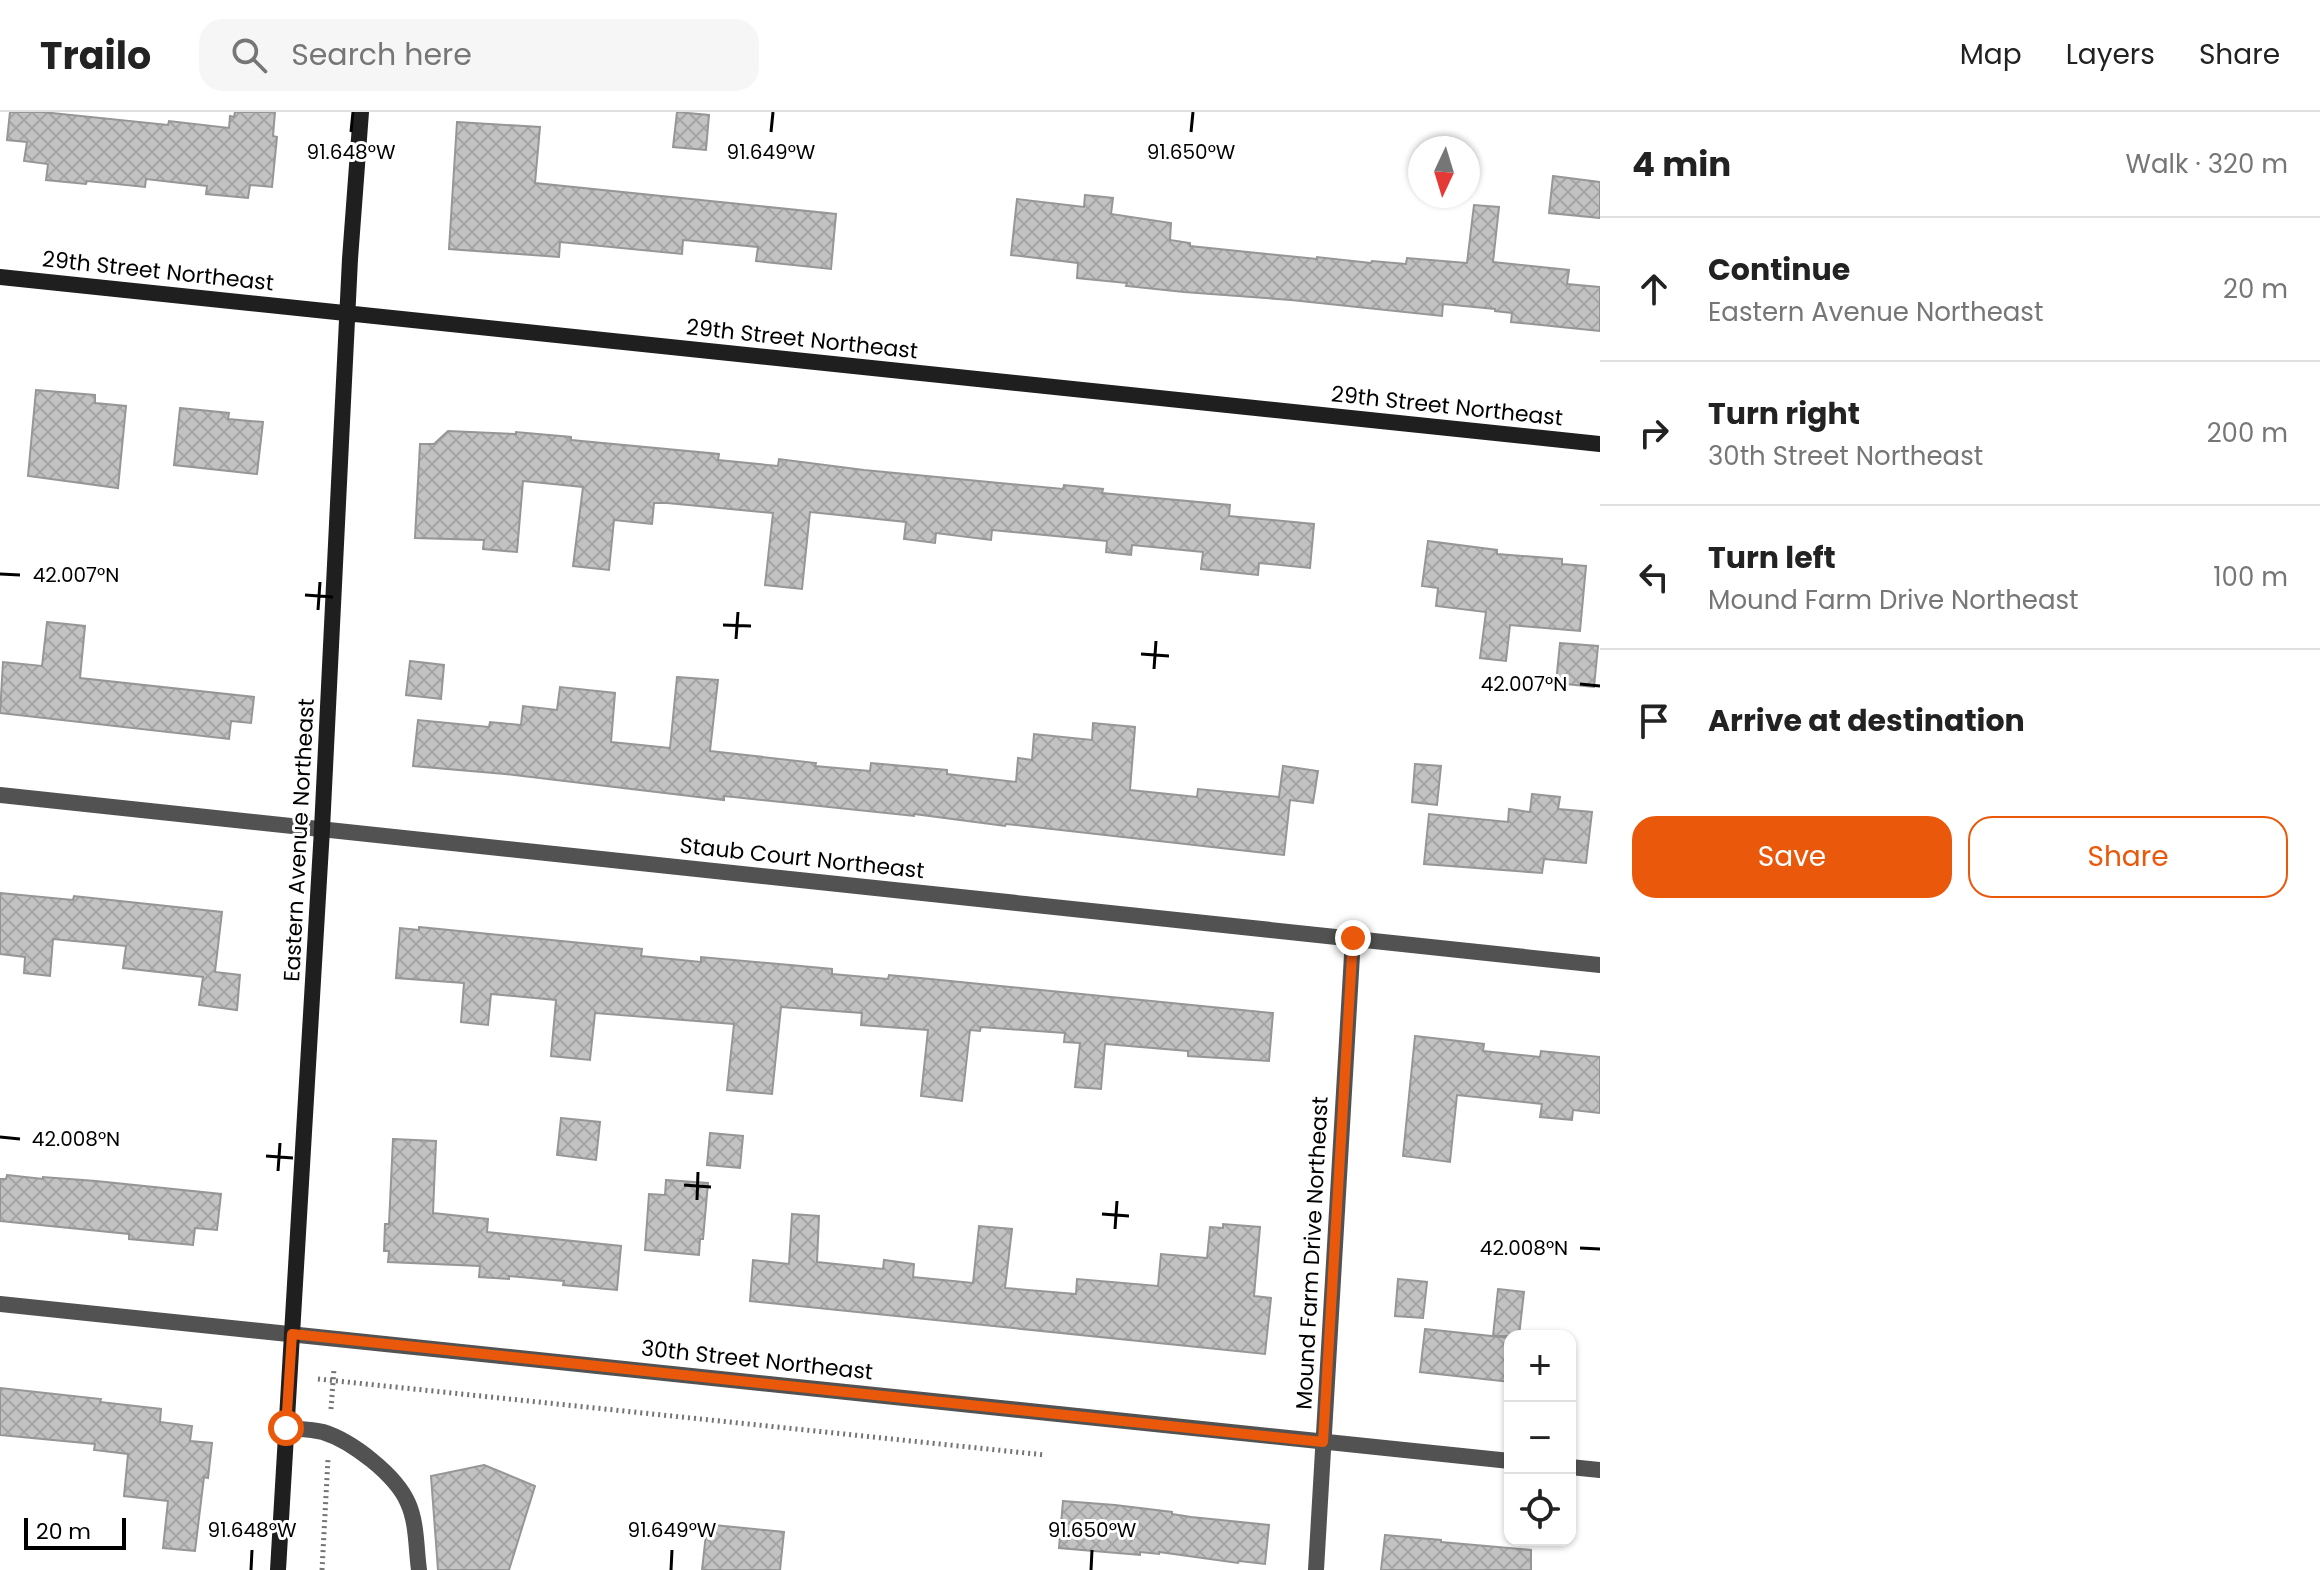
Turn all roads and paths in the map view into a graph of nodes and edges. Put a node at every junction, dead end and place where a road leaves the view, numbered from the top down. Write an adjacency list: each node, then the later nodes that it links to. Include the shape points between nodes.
1 (361, 112): 3 (main road, Eastern Avenue Northeast)
2 (0, 277): 3 (main road, 29th Street Northeast)
3 (347, 314): 4 (main road, 29th Street Northeast); 6 (main road, Eastern Avenue Northeast)
4 (1600, 444)
5 (0, 795): 6 (street, Staub Court Northeast)
6 (322, 829): 7 (street, Staub Court Northeast); 10 (main road, Eastern Avenue Northeast)
7 (1353, 938): 8 (street, Staub Court Northeast); 16 (street, Mound Farm Drive Northeast)
8 (1600, 965)
9 (0, 1304): 10 (street, 30th Street Northeast)
10 (292, 1334): 14 (main road, Eastern Avenue Northeast); 16 (street, 30th Street Northeast)
11 (334, 1369): 13 (path)
12 (318, 1379): 13 (path)
13 (333, 1381): 15 (path); 17 (path)
14 (286, 1428): 15 (street); 21 (main road, Eastern Avenue Northeast)
15 (330, 1435): 22 (path); 23 (street, via 375,1463 400,1489 413,1519)
16 (1323, 1442): 18 (street, 30th Street Northeast); 24 (street, Mound Farm Drive Northeast)
17 (1045, 1455)
18 (1504, 1460)
19 (1576, 1468): 20 (street)
20 (1600, 1470)
21 (278, 1570)
22 (322, 1570)
23 (419, 1570)
24 (1316, 1570)

